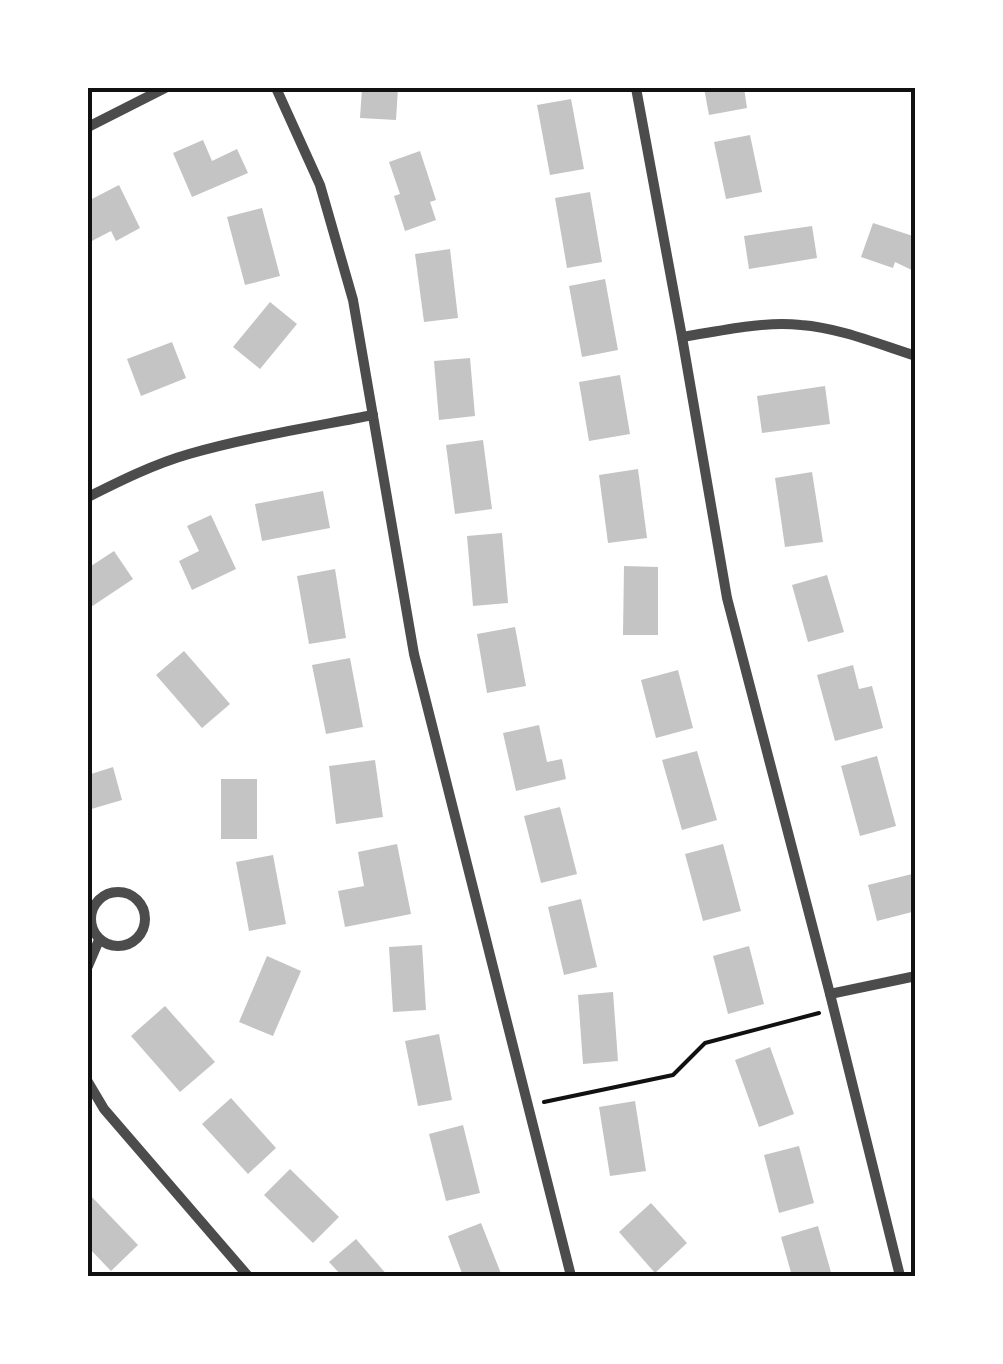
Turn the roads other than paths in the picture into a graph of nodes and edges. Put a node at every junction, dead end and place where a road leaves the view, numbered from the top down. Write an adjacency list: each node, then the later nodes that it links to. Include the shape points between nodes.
1 (165, 88): 4 (street)
2 (276, 88): 7 (street, via 320,185 353,300)
3 (636, 88): 5 (street)
4 (88, 126)
5 (682, 337): 6 (street, via 802,325); 12 (street, via 727,598)
6 (916, 356)
7 (373, 416): 8 (street, via 188,454); 15 (street, via 414,654)
8 (88, 497)
9 (100, 940): 9 (street, via 117,947 135,941 145,915 136,899 118,892 100,898 91,914); 10 (street)
10 (88, 966)
11 (916, 976): 12 (street)
12 (830, 994): 16 (street)
13 (88, 1082): 14 (street)
14 (248, 1276)
15 (571, 1276)
16 (900, 1276)

